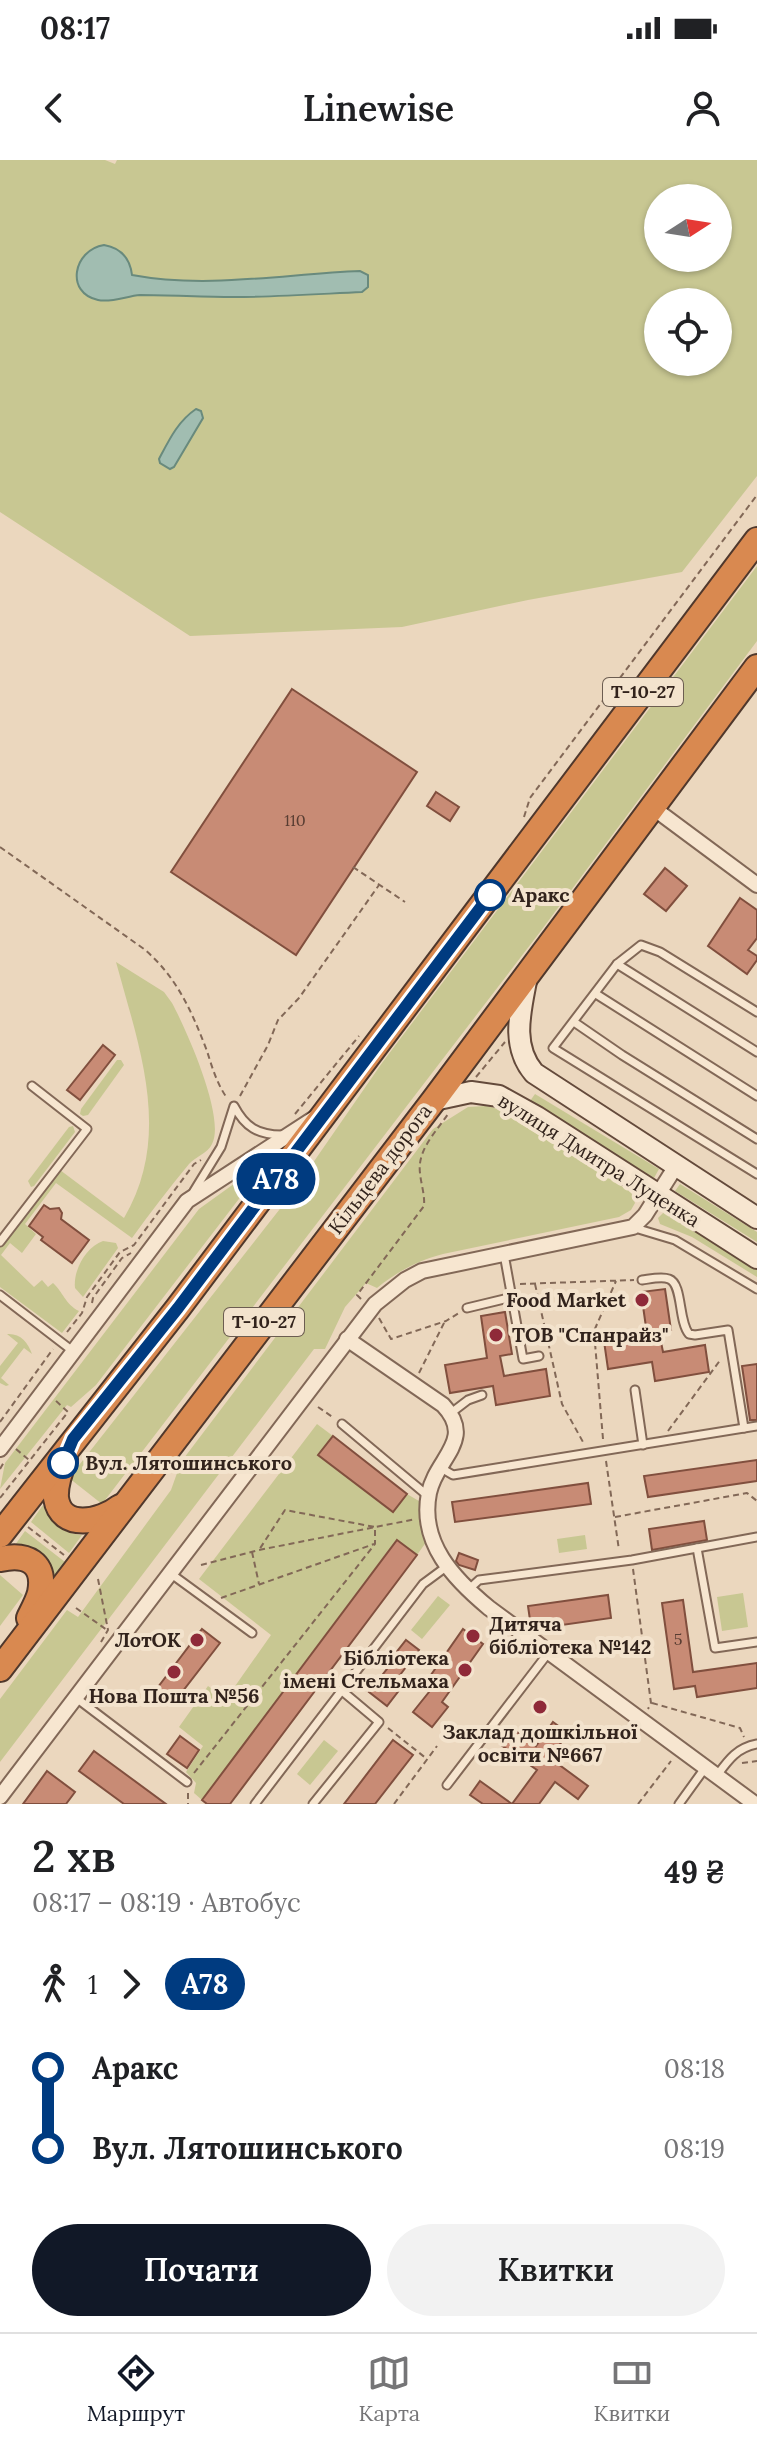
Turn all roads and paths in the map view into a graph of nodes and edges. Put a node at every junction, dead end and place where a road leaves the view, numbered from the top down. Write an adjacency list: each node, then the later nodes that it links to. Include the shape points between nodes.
1 (757, 495): 5 (path, via 530,798)
2 (757, 540): 24 (highway, Т-10-27)
3 (757, 667): 4 (highway, Кільцева дорога / Т-10-27)
4 (652, 807): 9 (street); 12 (highway, Кільцева дорога / Т-10-27)
5 (522, 827)
6 (0, 847): 23 (path, via 161,964 194,1016 224,1095)
7 (353, 867): 8 (path)
8 (379, 885): 10 (path); 23 (path, via 278,1020)
9 (757, 885)
10 (405, 902)
11 (617, 964): 13 (lane); 14 (lane, via 641,945); 18 (lane)
12 (528, 975): 16 (main road, вулиця Дмитра Луценка); 22 (highway, Кільцева дорога / Т-10-27)
13 (596, 994): 15 (lane); 21 (lane)
14 (757, 1012)
15 (574, 1022): 26 (lane); 29 (lane, via 553,1048)
16 (519, 1027): 20 (path); 28 (main road, вулиця Дмитра Луценка, via 519,1048 534,1073)
17 (365, 1029): 25 (path)
18 (757, 1052)
19 (32, 1086): 34 (lane, via 87,1129)
20 (462, 1094): 22 (main road, вулиця Дмитра Луценка); 30 (main road, вулиця Дмитра Луценка, via 499,1096); 45 (path, via 421,1157 421,1211 357,1295)
21 (757, 1096)
22 (434, 1100): 70 (highway, Кільцева дорога / Т-10-27)
23 (234, 1106): 25 (lane, via 256,1132 273,1135); 27 (lane)
24 (330, 1107): 25 (street); 62 (highway, Т-10-27)
25 (289, 1128): 31 (street)
26 (757, 1139)
27 (213, 1163): 31 (lane); 48 (path, via 202,1159 194,1164 134,1245 120,1252)
28 (676, 1166): 30 (street); 32 (main road, вулиця Дмитра Луценка)
29 (757, 1174)
30 (657, 1196): 33 (street); 36 (main road, вулиця Дмитра Луценка)
31 (187, 1201): 50 (street)
32 (757, 1218)
33 (633, 1227): 35 (street); 41 (lane, via 675,1240)
34 (0, 1242)
35 (504, 1254): 39 (lane); 45 (street, via 422,1271)
36 (757, 1258)
37 (642, 1280): 38 (path); 49 (lane, via 671,1279 685,1330 695,1335 728,1330)
38 (616, 1281): 40 (path); 66 (path, via 594,1331)
39 (511, 1284): 40 (path); 43 (lane)
40 (535, 1284): 67 (path, via 562,1404)
41 (757, 1289)
42 (0, 1295): 48 (lane)
43 (513, 1297): 44 (lane); 51 (lane, via 523,1359)
44 (467, 1308): 46 (path)
45 (371, 1310): 46 (path, via 391,1339); 47 (street)
46 (446, 1321): 52 (path)
47 (347, 1339): 52 (street); 90 (street)
48 (59, 1341): 50 (lane); 58 (path)
49 (730, 1347): 61 (lane); 63 (path)
50 (74, 1352): 65 (street)
51 (539, 1356)
52 (413, 1384): 57 (street)
53 (635, 1390): 64 (lane)
54 (482, 1395): 57 (lane)
55 (53, 1398): 68 (path, via 68,1412)
56 (318, 1407): 59 (path)
57 (451, 1413): 69 (street, via 457,1436)
58 (0, 1422)
59 (342, 1424): 71 (lane)
60 (757, 1426): 61 (lane)
61 (744, 1428): 63 (lane)
62 (73, 1439): 70 (highway, via 58,1474 59,1508 67,1517 98,1520); 78 (highway, Т-10-27)
63 (660, 1442): 64 (lane)
64 (643, 1445): 66 (lane)
65 (4, 1449): 68 (path)
66 (604, 1450): 67 (lane); 75 (path)
67 (589, 1454): 69 (lane, via 453,1475)
68 (30, 1460): 72 (path)
69 (440, 1468): 71 (street)
70 (134, 1495): 99 (highway, Кільцева дорога / Т-10-27)
71 (428, 1496): 74 (street)
72 (0, 1498)
73 (757, 1501): 75 (path, via 747,1493)
74 (429, 1516): 77 (path); 89 (street)
75 (613, 1517): 87 (path)
76 (27, 1526): 84 (path)
77 (375, 1527): 80 (path); 82 (path); 82 (path, via 285,1510)
78 (0, 1535)
79 (757, 1537): 81 (lane)
80 (375, 1544): 92 (path); 113 (path)
81 (697, 1548): 86 (lane); 98 (lane, via 715,1648)
82 (259, 1550): 83 (path)
83 (252, 1552): 88 (path); 92 (path)
84 (69, 1558)
85 (0, 1559): 99 (highway, via 23,1556 38,1568 40,1594)
86 (632, 1560): 87 (lane); 105 (path)
87 (621, 1562): 93 (lane, via 479,1580)
88 (201, 1565)
89 (446, 1567): 93 (street); 103 (lane, via 423,1584)
90 (170, 1572): 94 (lane); 100 (street)
91 (98, 1579): 96 (path)
92 (259, 1585): 94 (path)
93 (468, 1590): 101 (street)
94 (209, 1602): 97 (lane)
95 (76, 1608): 96 (path)
96 (108, 1630): 100 (path, via 100,1641)
97 (252, 1633)
98 (757, 1642)
99 (17, 1646): 102 (highway, Кільцева дорога / Т-10-27)
100 (110, 1650): 104 (street)
101 (549, 1652): 106 (street); 114 (lane)
102 (0, 1669)
103 (341, 1690): 107 (lane); 117 (lane)
104 (75, 1697): 113 (lane); 115 (street)
105 (651, 1703): 106 (path); 108 (path, via 740,1728)
106 (643, 1720): 110 (street)
107 (379, 1722): 111 (path); 118 (lane)
108 (753, 1745): 112 (lane)
109 (437, 1746): 111 (path)
110 (681, 1748): 112 (street); 120 (path)
111 (428, 1760): 119 (path)
112 (712, 1770): 121 (lane); 122 (street)
113 (187, 1782): 116 (path)
114 (447, 1785)
115 (0, 1797)
116 (188, 1804)
117 (255, 1804)
118 (313, 1804)
119 (394, 1804)
120 (638, 1804)
121 (679, 1804)
122 (755, 1804)

